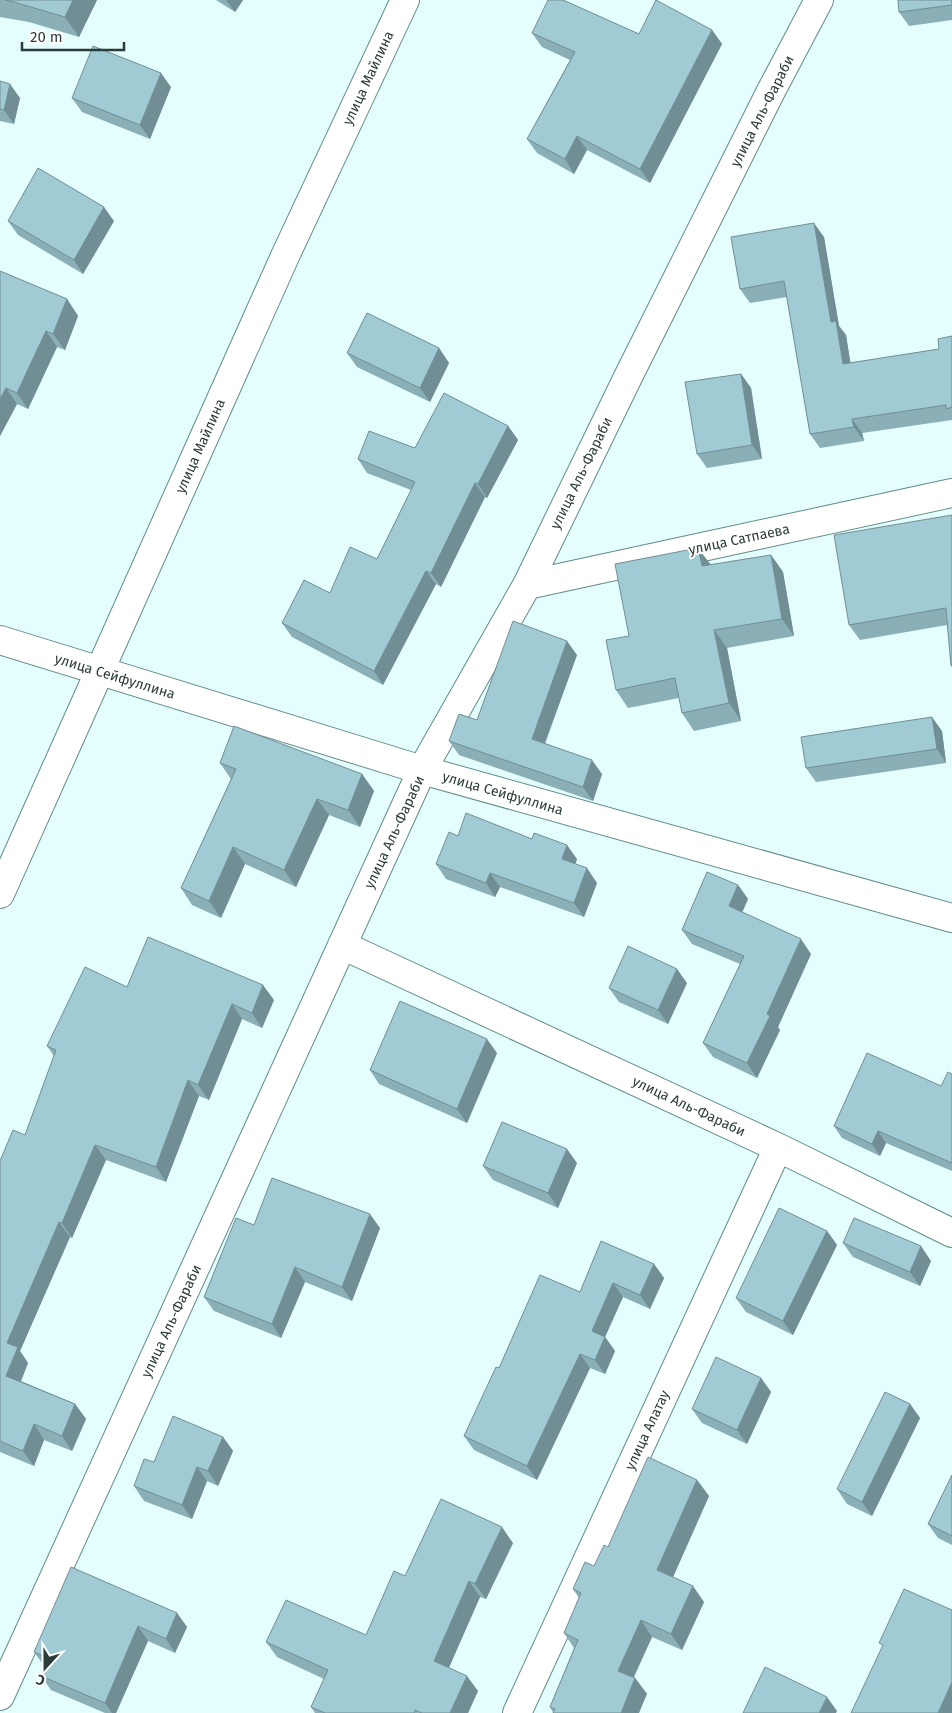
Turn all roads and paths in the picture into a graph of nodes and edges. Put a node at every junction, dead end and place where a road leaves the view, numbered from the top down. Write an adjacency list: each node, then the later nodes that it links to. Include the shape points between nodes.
1 (405, 0): 6 (street, улица Майлина, via 286,254)
2 (819, 0): 4 (street, улица Аль-Фараби, via 628,377)
3 (952, 493): 4 (street, улица Сатпаева)
4 (527, 585): 7 (street, улица Аль-Фараби)
5 (0, 640): 6 (street, улица Сейфуллина)
6 (100, 672): 7 (street, улица Сейфуллина); 8 (street, улица Майлина)
7 (422, 770): 9 (street, улица Сейфуллина); 10 (street, улица Аль-Фараби)
8 (0, 894)
9 (952, 918)
10 (342, 945): 11 (street, улица Аль-Фараби); 13 (street, улица Аль-Фараби)
11 (779, 1148): 12 (street, улица Аль-Фараби); 14 (street, улица Алатау)
12 (952, 1234)
13 (0, 1696)
14 (517, 1713)

